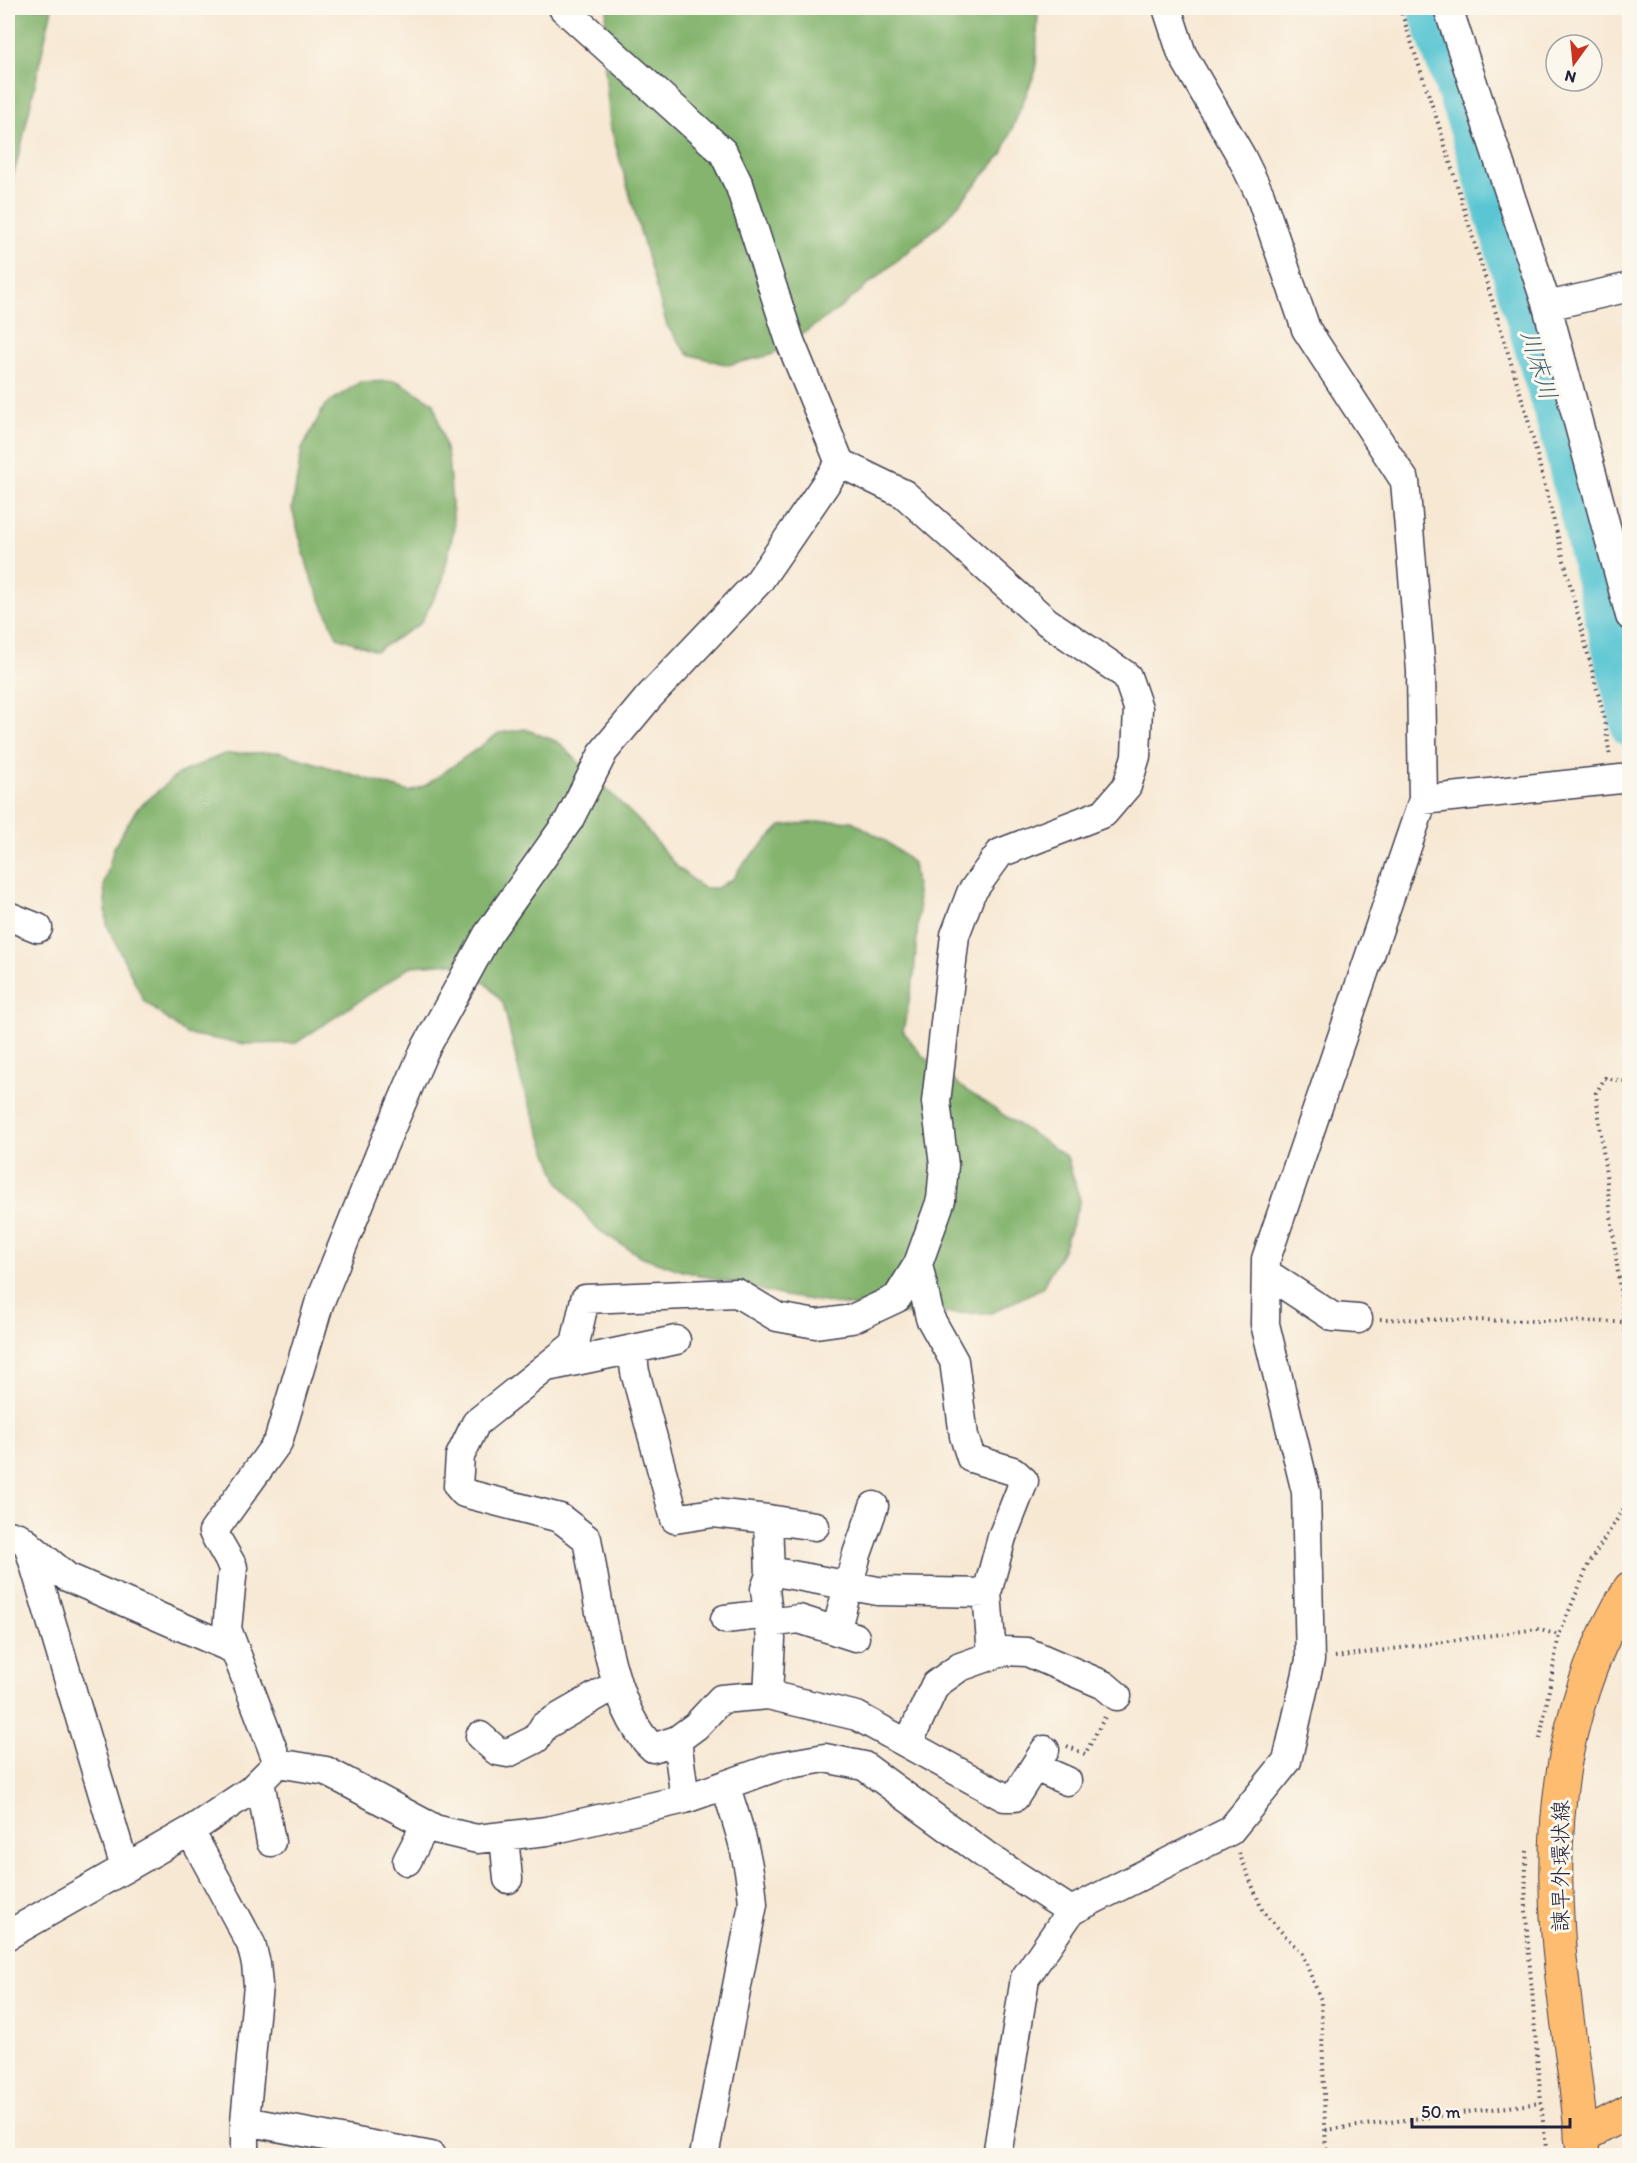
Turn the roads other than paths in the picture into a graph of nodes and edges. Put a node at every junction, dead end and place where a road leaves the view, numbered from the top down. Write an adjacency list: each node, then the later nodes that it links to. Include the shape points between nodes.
1 (563, 8): 6 (street, via 723,152 740,187 790,341)
2 (1167, 8): 9 (street, via 1182,54 1260,195 1306,328 1405,481 1421,671)
3 (1448, 8): 5 (street)
4 (1629, 287): 5 (street)
5 (1547, 306): 7 (street)
6 (840, 464): 12 (street, via 904,494 1046,621 1127,676 1138,708 1136,756 1128,786 1104,813 1000,853 971,893 955,935 936,1102 944,1165 941,1200); 28 (street, via 759,581 649,697 604,751 569,820 488,934 424,1051 319,1304 278,1442 213,1532 233,1567 226,1629)
7 (1629, 616)
8 (1620, 779): 9 (street)
9 (1423, 800): 13 (street, via 1266,1259)
10 (8, 916): 11 (street)
11 (38, 928)
12 (918, 1264): 17 (street, via 897,1298 852,1319 816,1324 777,1317 737,1293 585,1299 575,1344); 25 (street, via 930,1318 954,1361 964,1436 971,1458 1013,1471 1024,1481 1002,1537)
13 (1266, 1273): 14 (street, via 1333,1317); 47 (street, via 1265,1324 1306,1492 1310,1660 1287,1761 1230,1831)
14 (1358, 1319)
15 (676, 1340): 16 (street)
16 (632, 1349): 17 (street); 19 (street, via 634,1372 675,1519 713,1513)
17 (547, 1367): 30 (street, via 476,1424 460,1456 458,1486 464,1493 560,1518 587,1539)
18 (874, 1506): 23 (street)
19 (768, 1518): 20 (street); 22 (street)
20 (815, 1526)
21 (18, 1540): 28 (street, via 67,1577); 45 (street)
22 (770, 1571): 23 (street); 26 (street, via 765,1589)
23 (848, 1587): 25 (street); 26 (street, via 846,1634 799,1619)
24 (1629, 1587): 52 (main road, 諫早外環状線, via 1597,1650 1580,1697 1560,1787 1556,1844 1558,1935)
25 (987, 1593): 29 (street)
26 (768, 1618): 27 (street); 31 (street)
27 (725, 1619)
28 (233, 1649): 36 (street)
29 (992, 1655): 32 (street, via 1027,1652 1104,1685); 35 (street, via 960,1667 934,1685)
30 (617, 1684): 33 (street, via 544,1726 536,1739 508,1753 497,1751); 34 (street, via 642,1737 653,1748)
31 (768, 1695): 34 (street, via 721,1699); 35 (street, via 857,1716)
32 (1117, 1696)
33 (480, 1736)
34 (677, 1740): 39 (street)
35 (908, 1744): 37 (street, via 1004,1797 1015,1797 1040,1758)
36 (269, 1772): 40 (street, via 326,1771); 41 (street, via 251,1790); 43 (street)
37 (1067, 1781)
38 (724, 1785): 39 (street); 47 (street, via 779,1766 825,1758 864,1766 991,1859); 55 (street, via 744,1840 753,1905)
39 (685, 1799): 42 (street, via 547,1831)
40 (426, 1824): 42 (street, via 477,1839); 44 (street)
41 (190, 1831): 45 (street); 50 (street, via 250,1944 256,1964)
42 (504, 1836): 46 (street)
43 (270, 1842)
44 (407, 1861)
45 (125, 1868): 48 (street)
46 (508, 1880)
47 (1071, 1911): 56 (street, via 1025,1978)
48 (8, 1935)
49 (1629, 2111): 52 (main road)
50 (246, 2121): 53 (street); 54 (street)
51 (1629, 2130): 52 (main road)
52 (1582, 2146)
53 (245, 2156)
54 (431, 2156)
55 (704, 2156)
56 (997, 2156)

